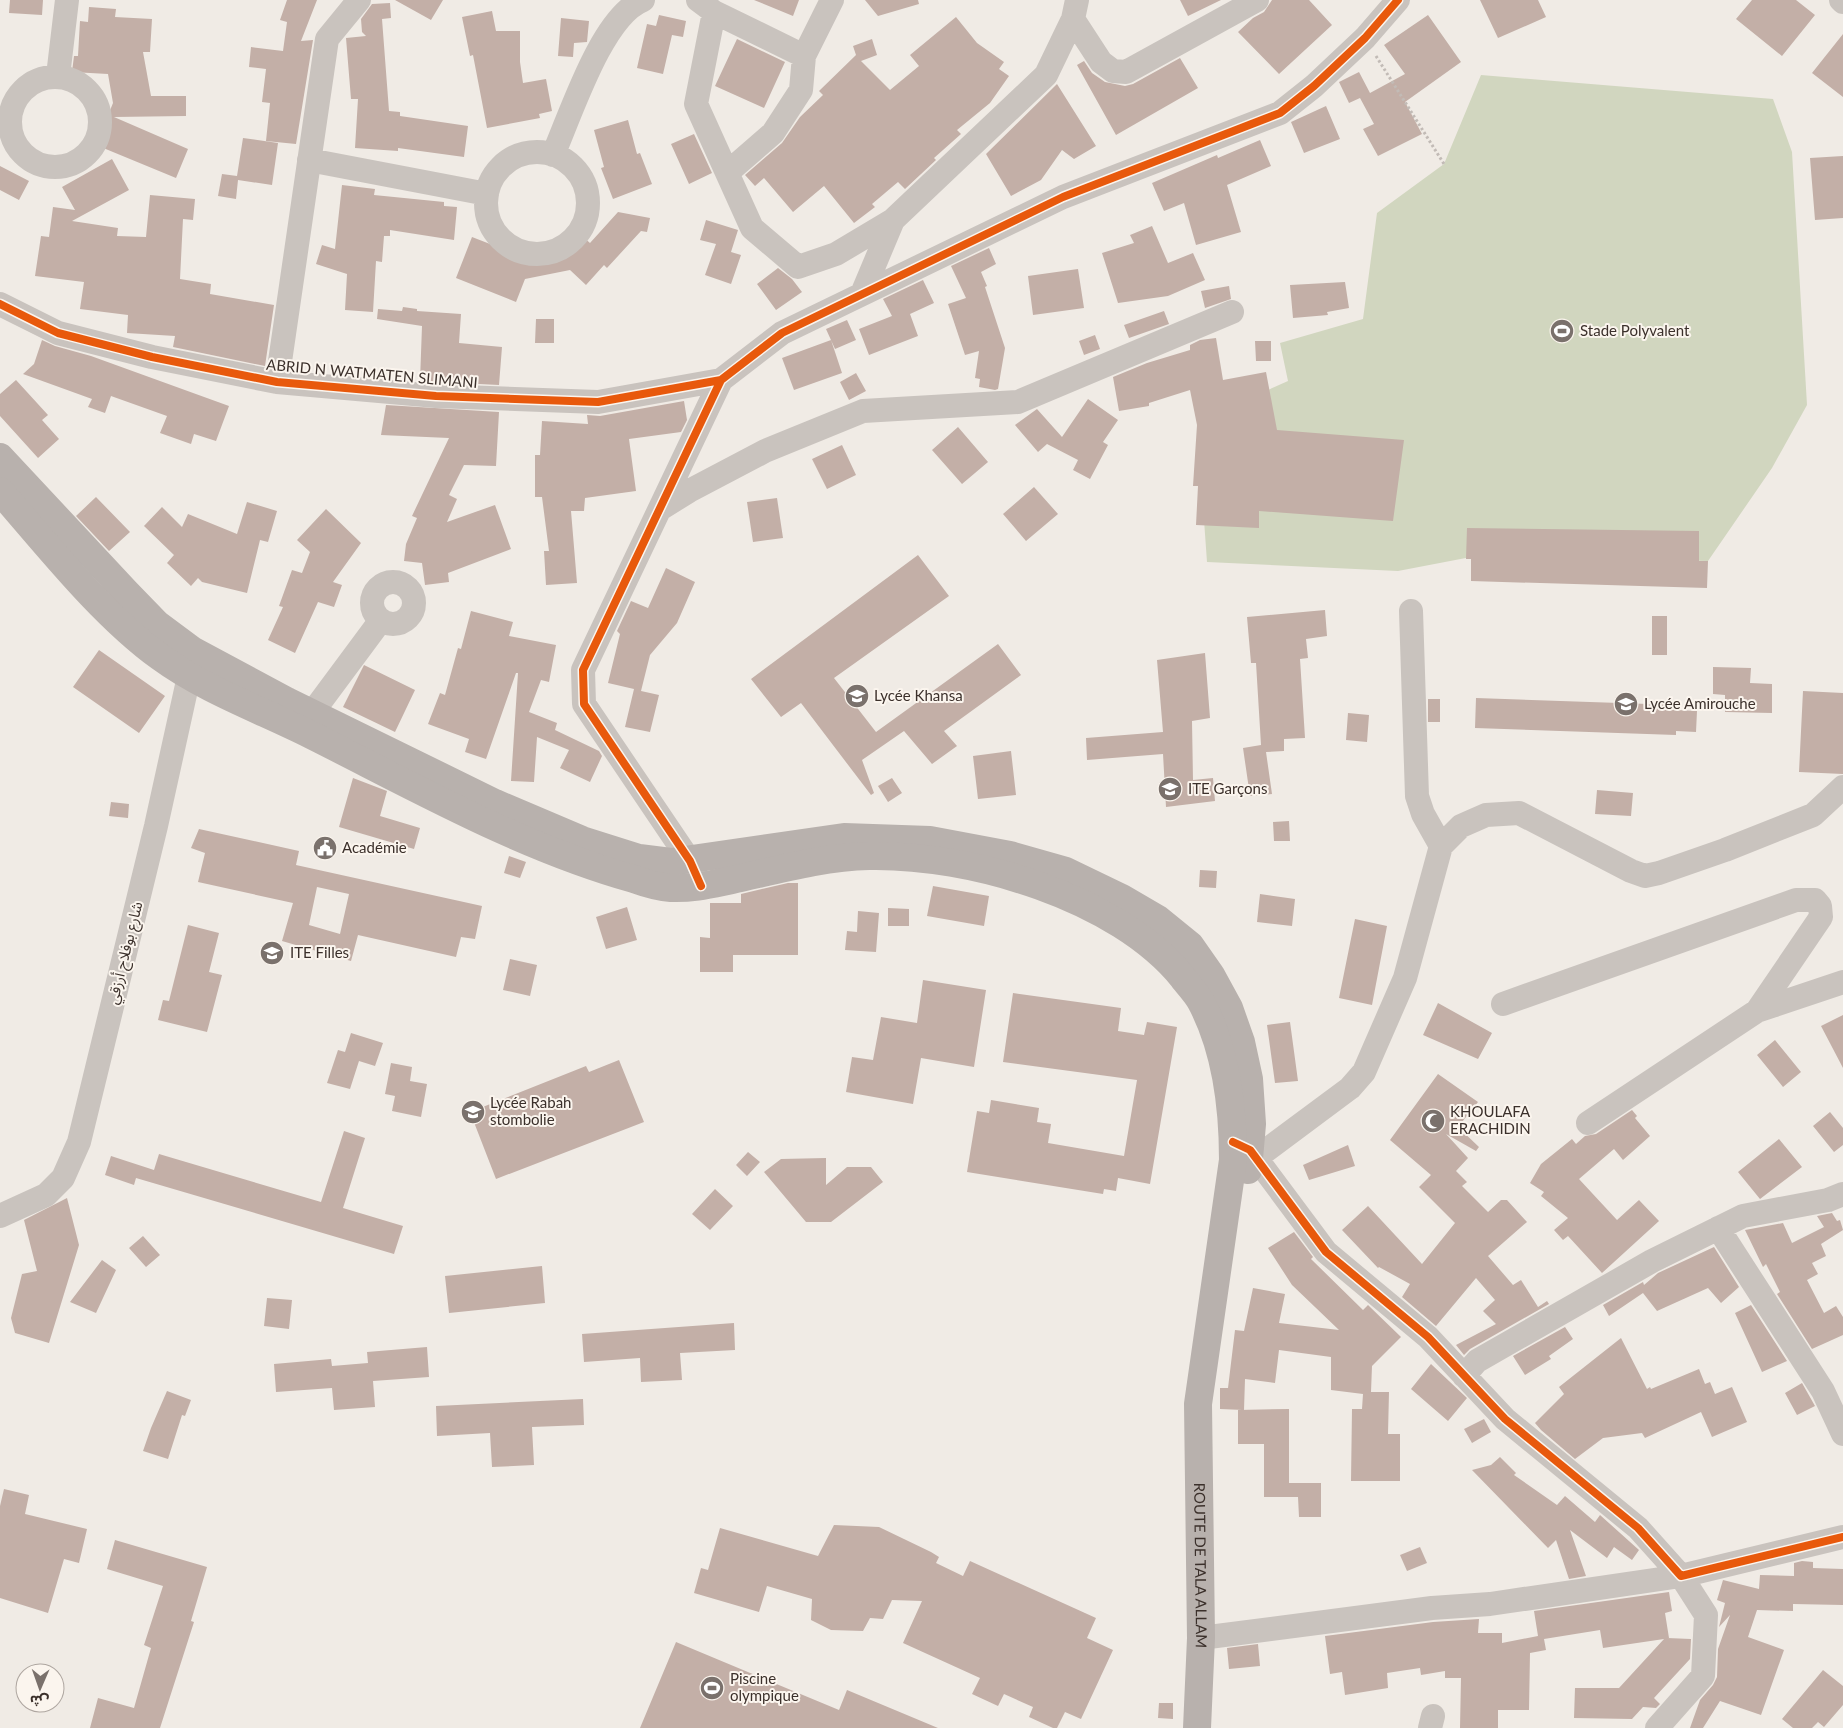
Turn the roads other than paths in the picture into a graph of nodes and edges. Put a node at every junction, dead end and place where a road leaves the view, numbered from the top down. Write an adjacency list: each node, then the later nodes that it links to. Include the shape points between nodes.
1 (67, 0): 10 (street)
2 (359, 0): 12 (street, via 327,39)
3 (643, 0): 11 (street, via 632,5 605,37)
4 (832, 0): 9 (street)
5 (1257, 0): 8 (street, via 1126,72 1113,71 1101,62)
6 (1398, 0): 16 (street, via 1365,38 1280,113 1063,197)
7 (706, 6): 9 (street); 13 (street, via 696,104)
8 (1075, 10): 15 (street, via 1046,75)
9 (804, 56): 13 (street, via 801,90 773,133)
10 (58, 76)
11 (553, 155): 14 (street, via 526,153 511,159 498,169); 14 (street, via 572,166 582,178 588,194 583,227 558,251 523,253 507,245 487,217)
12 (309, 160): 14 (street); 20 (street)
13 (727, 172): 15 (street, via 752,228 798,267 836,254)
14 (487, 194)
15 (893, 220): 16 (street)
16 (862, 294): 19 (street, via 782,333)
17 (0, 304): 20 (street, ABRID N WATMATEN SLIMANI, via 58,334)
18 (1232, 312): 23 (street, via 1018,402 863,411 765,451)
19 (721, 380): 20 (street, ABRID N WATMATEN SLIMANI, via 598,402 436,396); 23 (street)
20 (277, 382)
21 (0, 456): 26 (main road)
22 (0, 491): 26 (main road, via 124,629 162,659)
23 (660, 509): 30 (street, via 583,670 584,704)
24 (1411, 611): 29 (street, via 1417,796)
25 (381, 620): 27 (street)
26 (192, 662): 27 (main road); 31 (main road, via 480,820 632,879 669,888); 38 (street, شارع بوفلاح أرزقي, via 156,826 79,1142 63,1178 46,1196)
27 (312, 713): 30 (main road, via 495,802 582,840 639,858)
28 (1843, 787): 29 (street, via 1813,815 1725,850 1645,876 1519,813 1486,815 1461,826)
29 (1441, 846): 36 (street, via 1405,978 1364,1072 1350,1088)
30 (690, 861): 31 (street); 36 (main road, via 844,838 930,840 1010,855 1066,871 1122,898 1158,919 1190,945 1229,1008 1249,1079 1252,1124)
31 (701, 886): 36 (main road, via 830,859 912,857 984,870 1076,900 1118,922 1158,951 1201,1001 1221,1054)
32 (1843, 982): 34 (street)
33 (1503, 1004): 34 (street, via 1796,900 1816,900 1822,917)
34 (1757, 1011): 35 (street)
35 (1588, 1123)
36 (1246, 1150): 40 (street, via 1326,1252 1428,1337); 44 (main road, ROUTE DE TALA ALLAM, via 1233,1160 1198,1404)
37 (1843, 1194): 39 (street, via 1828,1200 1743,1216)
38 (0, 1216)
39 (1718, 1228): 40 (street, via 1652,1261 1477,1361); 41 (street, via 1823,1391)
40 (1464, 1376): 43 (street, via 1505,1419 1638,1528)
41 (1843, 1434)
42 (1843, 1537): 43 (street)
43 (1681, 1576): 44 (street, via 1490,1604 1432,1608); 46 (street, via 1706,1615 1703,1676)
44 (1201, 1638): 45 (main road, ROUTE DE TALA ALLAM)
45 (1197, 1728)
46 (1657, 1728)

